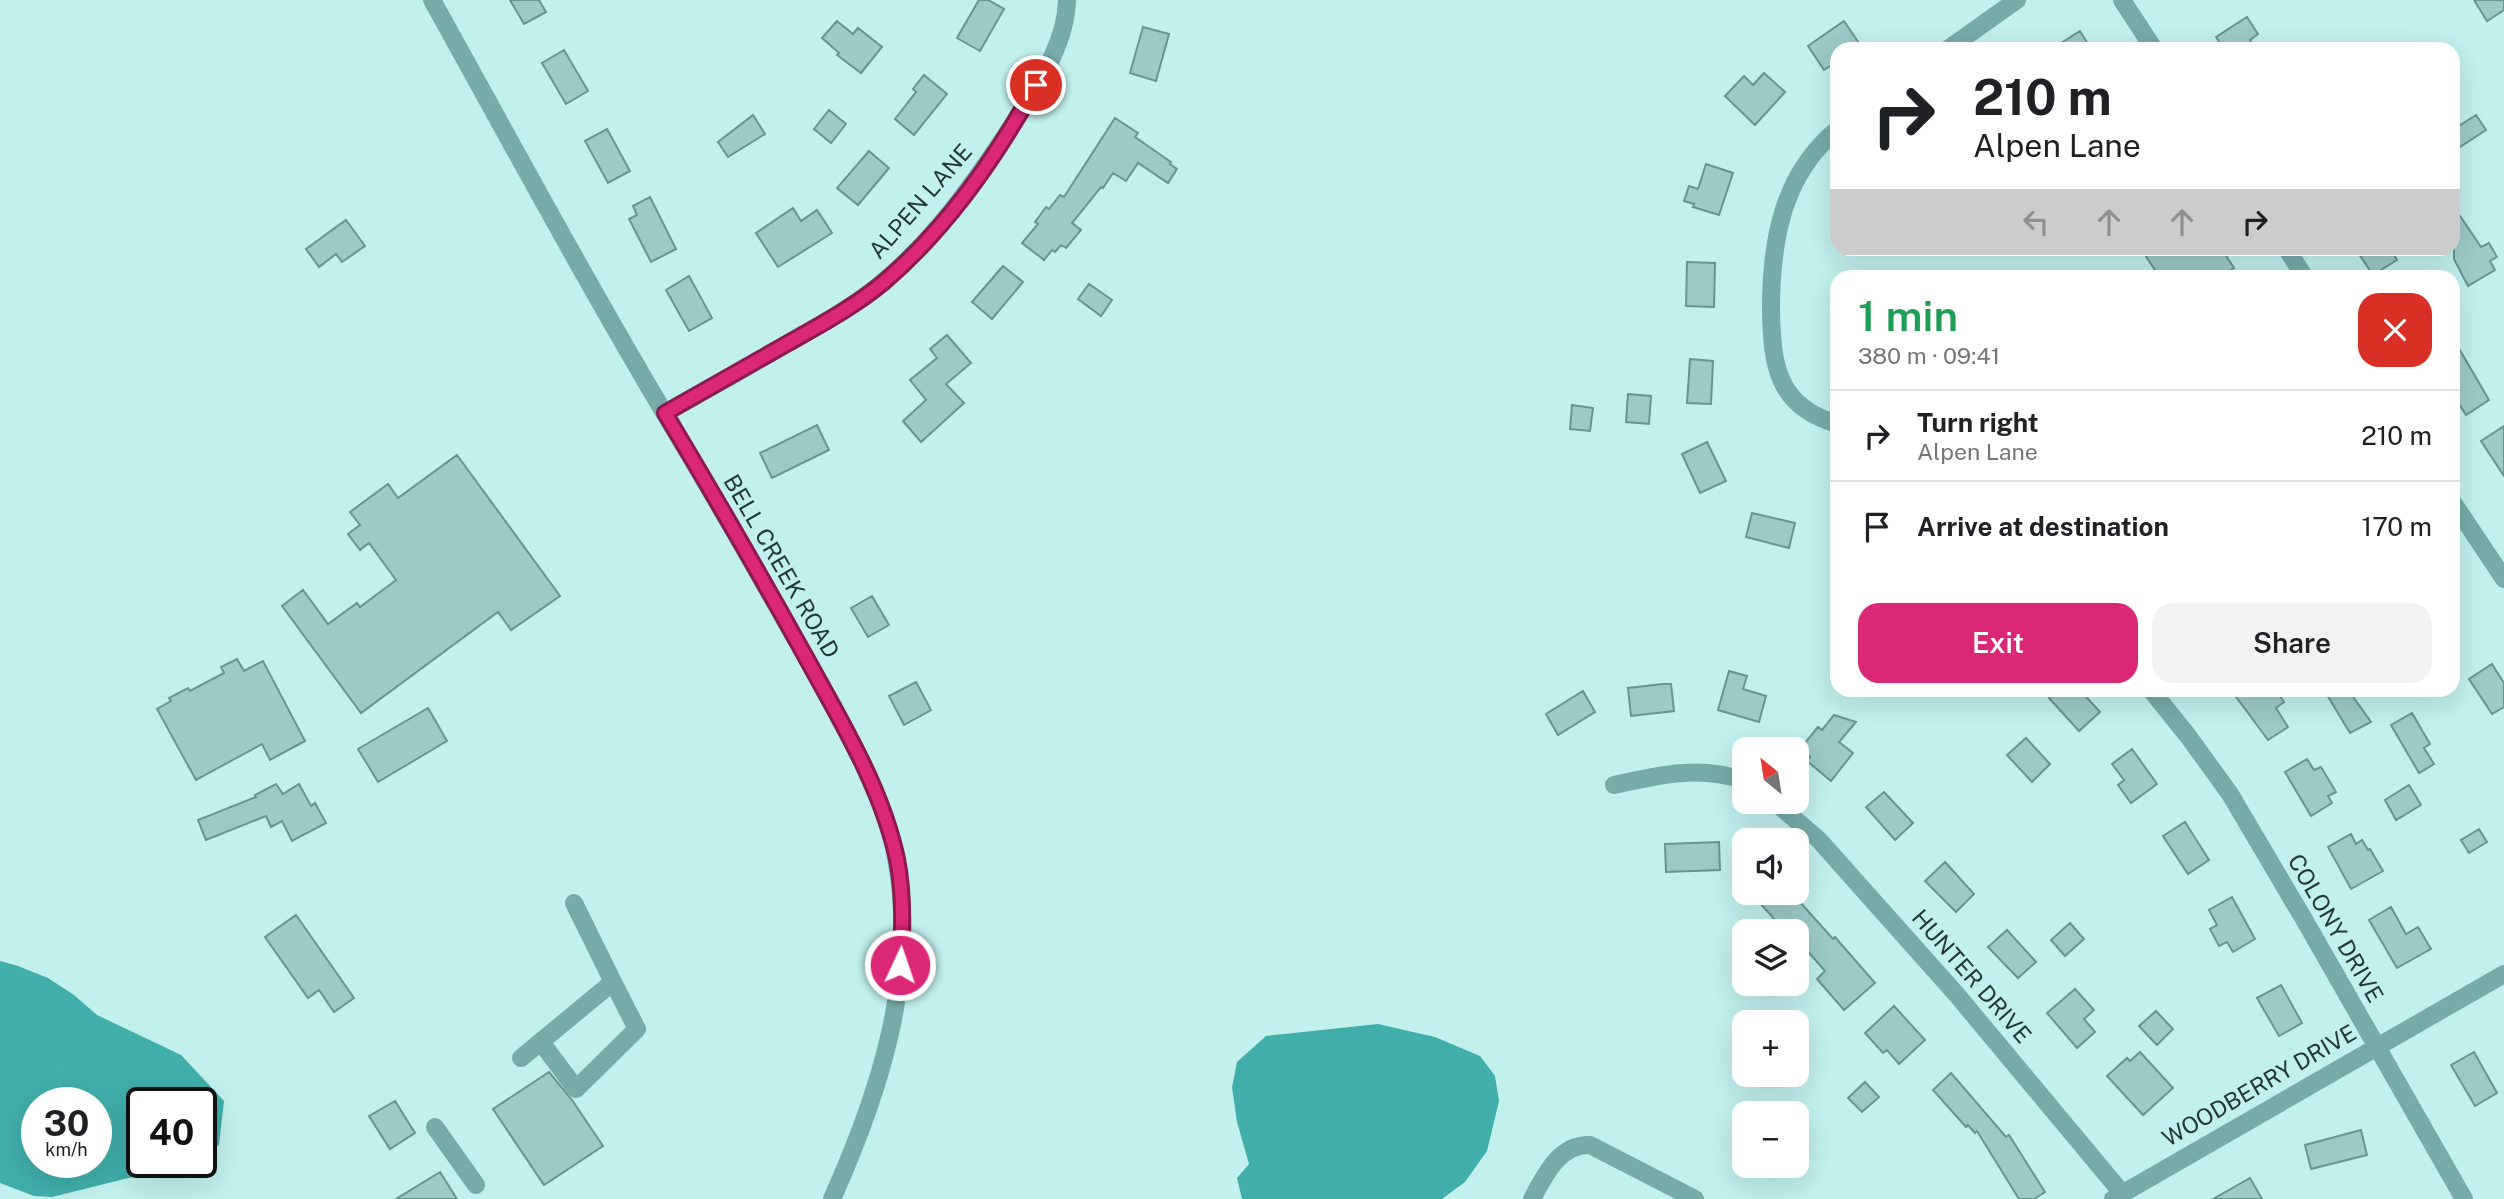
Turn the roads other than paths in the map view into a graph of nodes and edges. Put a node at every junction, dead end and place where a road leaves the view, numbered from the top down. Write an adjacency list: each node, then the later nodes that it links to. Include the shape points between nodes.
1 (432, 0): 8 (street, BELL CREEK ROAD)
2 (1067, 0): 8 (street, ALPEN LANE, via 1060,42 1024,106 956,205 915,252 843,312)
3 (2017, 0): 5 (street)
4 (2122, 0): 6 (street)
5 (1958, 42)
6 (2149, 42)
7 (1830, 137): 9 (street, via 1809,159 1784,206 1771,272 1772,343 1778,377 1806,409)
8 (665, 413): 25 (street, BELL CREEK ROAD, via 829,699 873,788 897,860 902,939 889,1041 875,1091)
9 (1830, 420)
10 (2460, 513): 11 (street)
11 (2504, 579)
12 (2157, 697): 20 (street, COLONY DRIVE, via 2230,794)
13 (1732, 776): 14 (street, via 1685,772)
14 (1614, 785)
15 (1789, 814): 24 (street, HUNTER DRIVE, via 1819,840 1957,995)
16 (574, 903): 18 (street)
17 (2504, 974): 20 (street, WOODBERRY DRIVE)
18 (613, 982): 19 (street); 19 (street, via 638,1029 576,1089)
19 (541, 1042): 21 (street)
20 (2376, 1047): 24 (street, WOODBERRY DRIVE); 28 (street, COLONY DRIVE)
21 (521, 1058)
22 (435, 1127): 23 (street)
23 (476, 1185)
24 (2117, 1196)
25 (832, 1199)
26 (1532, 1199): 27 (street, via 1563,1154 1578,1145 1590,1145)
27 (1695, 1199)
28 (2464, 1199)

